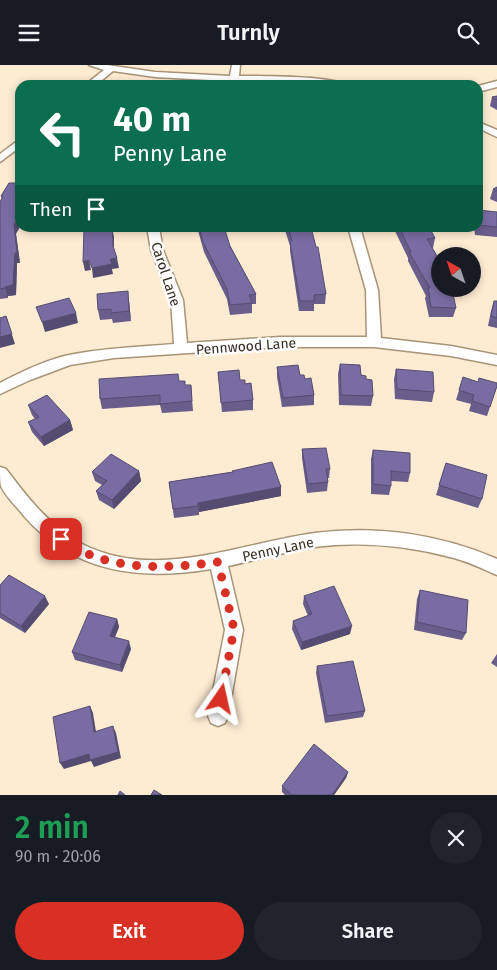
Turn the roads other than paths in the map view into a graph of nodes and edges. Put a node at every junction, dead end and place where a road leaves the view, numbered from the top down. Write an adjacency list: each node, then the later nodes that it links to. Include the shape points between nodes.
1 (93, 65): 3 (street)
2 (236, 65): 6 (street)
3 (110, 69): 4 (street); 5 (street)
4 (96, 80)
5 (211, 80)
6 (234, 80)
7 (497, 84): 8 (street)
8 (483, 88)
9 (483, 127): 10 (street)
10 (497, 134)
11 (15, 146): 12 (street)
12 (0, 159)
13 (154, 232): 16 (street, Carol Lane, via 157,250 177,300)
14 (355, 232): 15 (street, via 372,290)
15 (374, 342): 16 (street, Pennwood Lane, via 280,342); 17 (street, Pennwood Lane, via 451,351)
16 (181, 350): 18 (street, Pennwood Lane, via 114,353 68,360)
17 (497, 361)
18 (0, 389)
19 (0, 473): 20 (street, Penny Lane, via 33,516 72,547 85,553 143,567)
20 (218, 562): 21 (street, Penny Lane, via 315,541 357,538 440,546); 22 (street, via 234,629)
21 (497, 567)
22 (218, 716)

